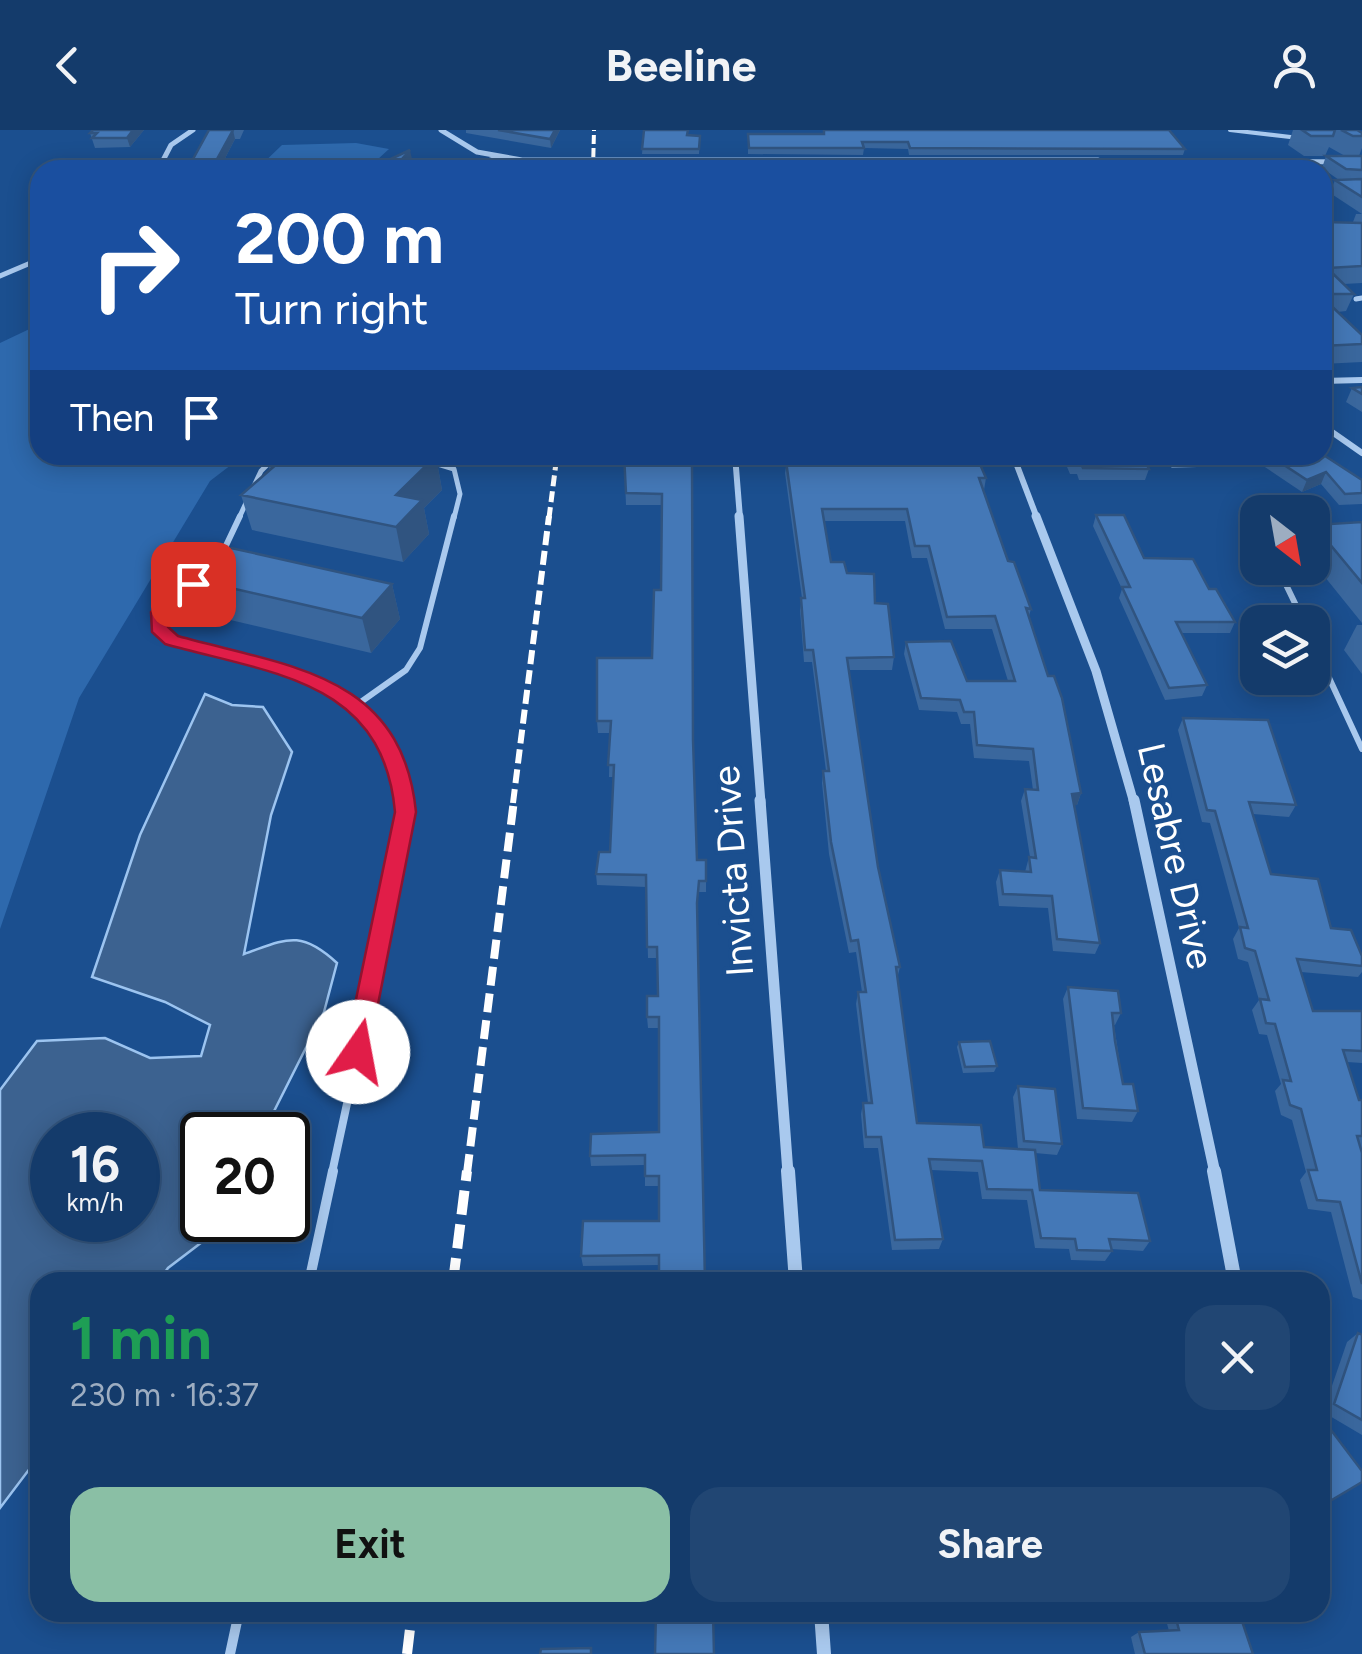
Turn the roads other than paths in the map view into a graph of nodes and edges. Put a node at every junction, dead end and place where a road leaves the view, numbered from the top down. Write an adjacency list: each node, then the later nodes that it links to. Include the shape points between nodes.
1 (192, 130): 7 (street)
2 (442, 130): 6 (street)
3 (1230, 130): 4 (lane)
4 (1312, 139)
5 (1330, 153): 11 (lane)
6 (497, 158): 8 (street); 9 (street)
7 (163, 160)
8 (491, 160)
9 (1101, 160)
10 (1332, 162): 11 (street)
11 (1343, 162): 12 (street)
12 (1362, 162)
13 (1362, 186): 14 (lane)
14 (1332, 188)
15 (30, 263): 16 (street)
16 (0, 276)
17 (1362, 380): 18 (street)
18 (1332, 381)
19 (1332, 432): 20 (street)
20 (1362, 453)
21 (267, 465): 26 (lane, via 222,554 160,612 158,628 172,640 308,678)
22 (443, 465): 26 (lane, via 454,468 460,494 424,637 406,670)
23 (736, 465): 29 (street, Invicta Drive)
24 (1016, 465): 30 (street, Lesabre Drive, via 1126,765)
25 (1330, 680): 27 (lane)
26 (358, 704): 28 (lane, via 383,736 402,778 406,812)
27 (1362, 749)
28 (312, 1272)
29 (795, 1272)
30 (1233, 1272)
31 (237, 1622): 33 (lane)
32 (822, 1622): 34 (street)
33 (230, 1654)
34 (824, 1654)

